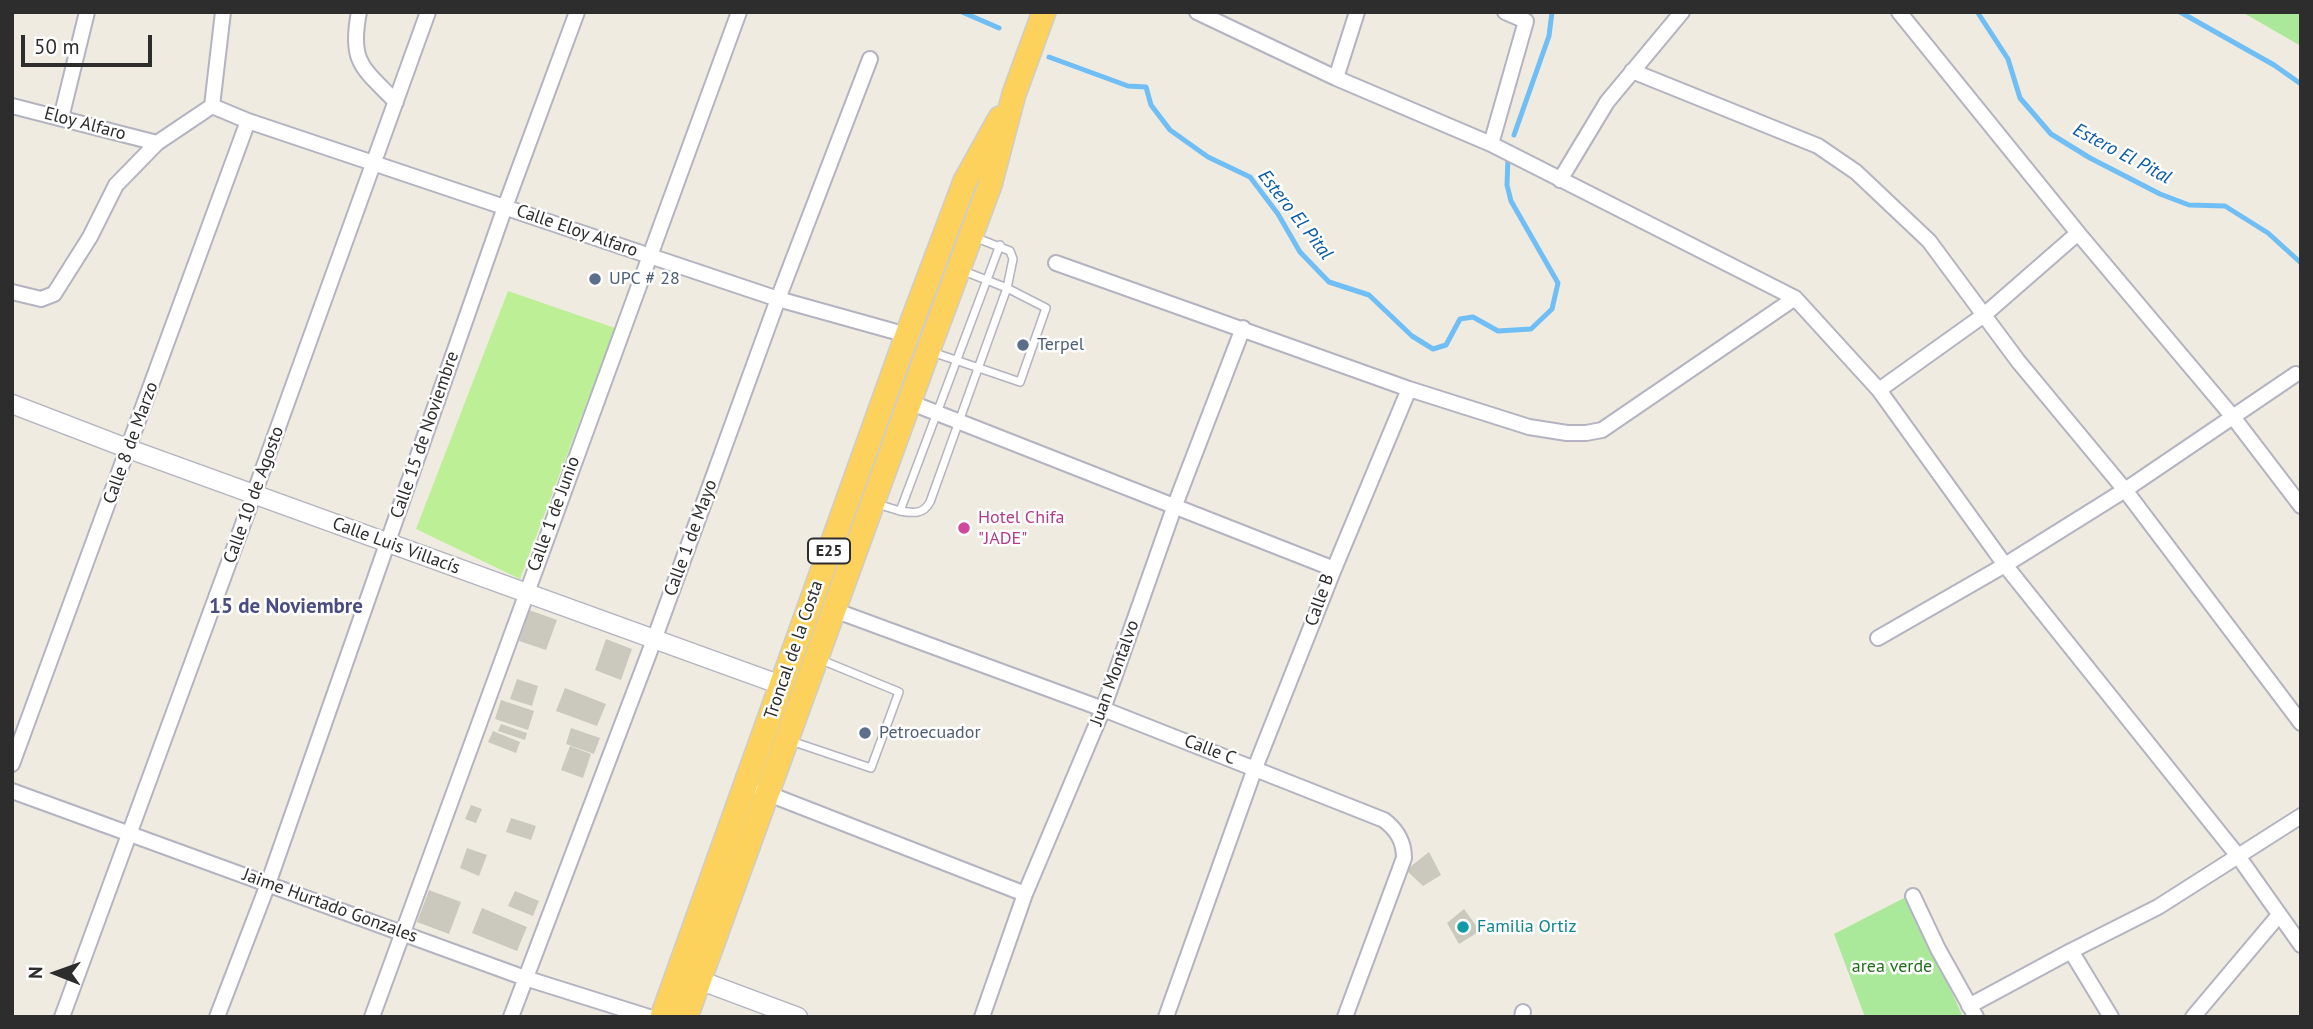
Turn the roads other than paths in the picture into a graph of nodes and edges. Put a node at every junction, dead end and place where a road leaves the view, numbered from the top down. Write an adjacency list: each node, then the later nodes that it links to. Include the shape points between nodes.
1 (86, 12): 21 (street)
2 (223, 12): 20 (street)
3 (359, 12): 18 (street, via 355,41 359,63)
4 (428, 12): 18 (street, Calle 10 de Agosto)
5 (577, 12): 27 (street, Calle 15 de Noviembre)
6 (739, 12): 31 (street, Calle 1 de Junio)
7 (1044, 12): 17 (highway, Troncal de la Costa / E25)
8 (1197, 12): 16 (street)
9 (1357, 12): 16 (street)
10 (1506, 12): 13 (street)
11 (1682, 12): 15 (street)
12 (1899, 12): 28 (street)
13 (1527, 17): 24 (street)
14 (870, 59): 38 (street, Calle 1 de Mayo)
15 (1632, 71): 26 (street, via 1606,102); 39 (street, via 1818,146 1856,172 1929,242)
16 (1336, 78): 24 (street)
17 (1014, 94): 29 (highway, Troncal de la Costa / E25); 41 (highway, Troncal de la Costa / E25, via 965,181)
18 (396, 102): 25 (street, Calle 10 de Agosto)
19 (12, 106): 21 (street, Eloy Alfaro)
20 (212, 106): 22 (street); 23 (street)
21 (61, 118): 23 (street, Eloy Alfaro)
22 (248, 121): 25 (street, Calle Eloy Alfaro); 53 (street, Calle 8 de Marzo)
23 (157, 143): 36 (street, via 116,185 54,294 41,299)
24 (1491, 144): 26 (street)
25 (374, 163): 27 (street, Calle Eloy Alfaro); 55 (street, Calle 10 de Agosto)
26 (1560, 180): 37 (street)
27 (505, 207): 31 (street, Calle Eloy Alfaro); 60 (street, Calle 15 de Noviembre)
28 (2078, 233): 39 (street); 51 (street)
29 (972, 236): 30 (lane); 33 (highway, Troncal de la Costa / E25)
30 (1000, 246): 34 (lane); 35 (lane, via 1010,251 1013,259)
31 (649, 256): 38 (street, Calle Eloy Alfaro); 63 (street, Calle 1 de Junio)
32 (1056, 263): 40 (street)
33 (960, 270): 34 (lane); 42 (highway, Troncal de la Costa / E25)
34 (988, 280): 35 (lane); 43 (lane)
35 (1007, 288): 44 (lane); 44 (lane, via 1046,308 1020,382)
36 (12, 292)
37 (1795, 298): 46 (street, via 1602,429 1586,433 1529,427); 47 (street)
38 (778, 299): 41 (street, Calle Eloy Alfaro); 66 (street, Calle 1 de Mayo)
39 (1984, 315): 47 (street); 54 (street)
40 (1243, 328): 46 (street); 57 (street, Juan Montalvo)
41 (907, 335): 68 (highway, Troncal de la Costa / E25)
42 (928, 351): 43 (lane); 48 (highway, Troncal de la Costa / E25)
43 (957, 360): 44 (lane); 50 (lane)
44 (979, 369): 52 (lane)
45 (2296, 374): 51 (street)
46 (1409, 389): 62 (street)
47 (1879, 390): 61 (street)
48 (909, 402): 50 (street, Calle B); 56 (highway, Troncal de la Costa / E25)
49 (12, 404): 53 (street, Calle Luis Villacís)
50 (938, 413): 52 (street, Calle B); 59 (lane)
51 (2233, 417): 54 (street); 58 (street)
52 (960, 422): 57 (street, Calle B); 59 (lane, via 927,507 916,513)
53 (129, 449): 55 (street, Calle Luis Villacís); 72 (street, Calle 8 de Marzo)
54 (2125, 490): 61 (street); 70 (street)
55 (254, 494): 60 (street, Calle Luis Villacís); 77 (street, Calle 10 de Agosto)
56 (873, 503): 59 (lane); 64 (highway, Troncal de la Costa / E25)
57 (1175, 505): 62 (street, Calle B); 69 (street, Juan Montalvo)
58 (2301, 506)
59 (900, 512)
60 (387, 543): 63 (street, Calle Luis Villacís); 79 (street, Calle 15 de Noviembre)
61 (2005, 565): 65 (street); 78 (street)
62 (1334, 569): 73 (street, Calle B)
63 (525, 593): 66 (street, Calle Luis Villacís); 83 (street, Calle 1 de Junio)
64 (834, 610): 67 (highway, Troncal de la Costa / E25); 69 (street, Calle C)
65 (1878, 638)
66 (654, 640): 68 (street, Calle Luis Villacís); 86 (street, Calle 1 de Mayo)
67 (815, 658): 71 (highway, Troncal de la Costa / E25); 71 (lane, via 899,692 871,768)
68 (781, 685): 71 (highway, Troncal de la Costa / E25)
69 (1103, 709): 73 (street, Calle C); 80 (street, Juan Montalvo)
70 (2301, 723)
71 (777, 736): 74 (highway, Troncal de la Costa / E25)
72 (12, 764)
73 (1255, 768): 98 (street, Calle B); 99 (street, Calle C, via 1384,820 1401,839 1404,858)
74 (756, 789): 80 (street); 87 (highway, Troncal de la Costa / E25); 94 (highway, Troncal de la Costa / E25)
75 (12, 790): 77 (street, Jaime Hurtado Gonzales)
76 (2301, 816): 78 (street)
77 (128, 833): 79 (street, Jaime Hurtado Gonzales); 89 (street, Calle 10 de Agosto)
78 (2238, 856): 82 (street); 85 (street, via 2158,907)
79 (268, 884): 83 (street, Jaime Hurtado Gonzales); 90 (street, Calle 15 de Noviembre)
80 (1026, 894): 97 (street, Juan Montalvo)
81 (1913, 896): 88 (street)
82 (2279, 915): 84 (street); 101 (street)
83 (402, 933): 86 (street, Jaime Hurtado Gonzales); 91 (street, Calle 1 de Junio)
84 (2301, 944)
85 (2071, 951): 88 (street); 100 (street)
86 (525, 978): 92 (street, Calle 1 de Mayo); 93 (street, Jaime Hurtado Gonzales)
87 (699, 980): 95 (highway, Troncal de la Costa / E25); 96 (street)
88 (1973, 1011)
89 (62, 1017)
90 (216, 1017)
91 (372, 1017)
92 (511, 1017)
93 (649, 1017)
94 (662, 1017)
95 (686, 1017)
96 (798, 1017)
97 (982, 1017)
98 (1166, 1017)
99 (1345, 1017)
100 (2111, 1017)
101 (2193, 1017)

